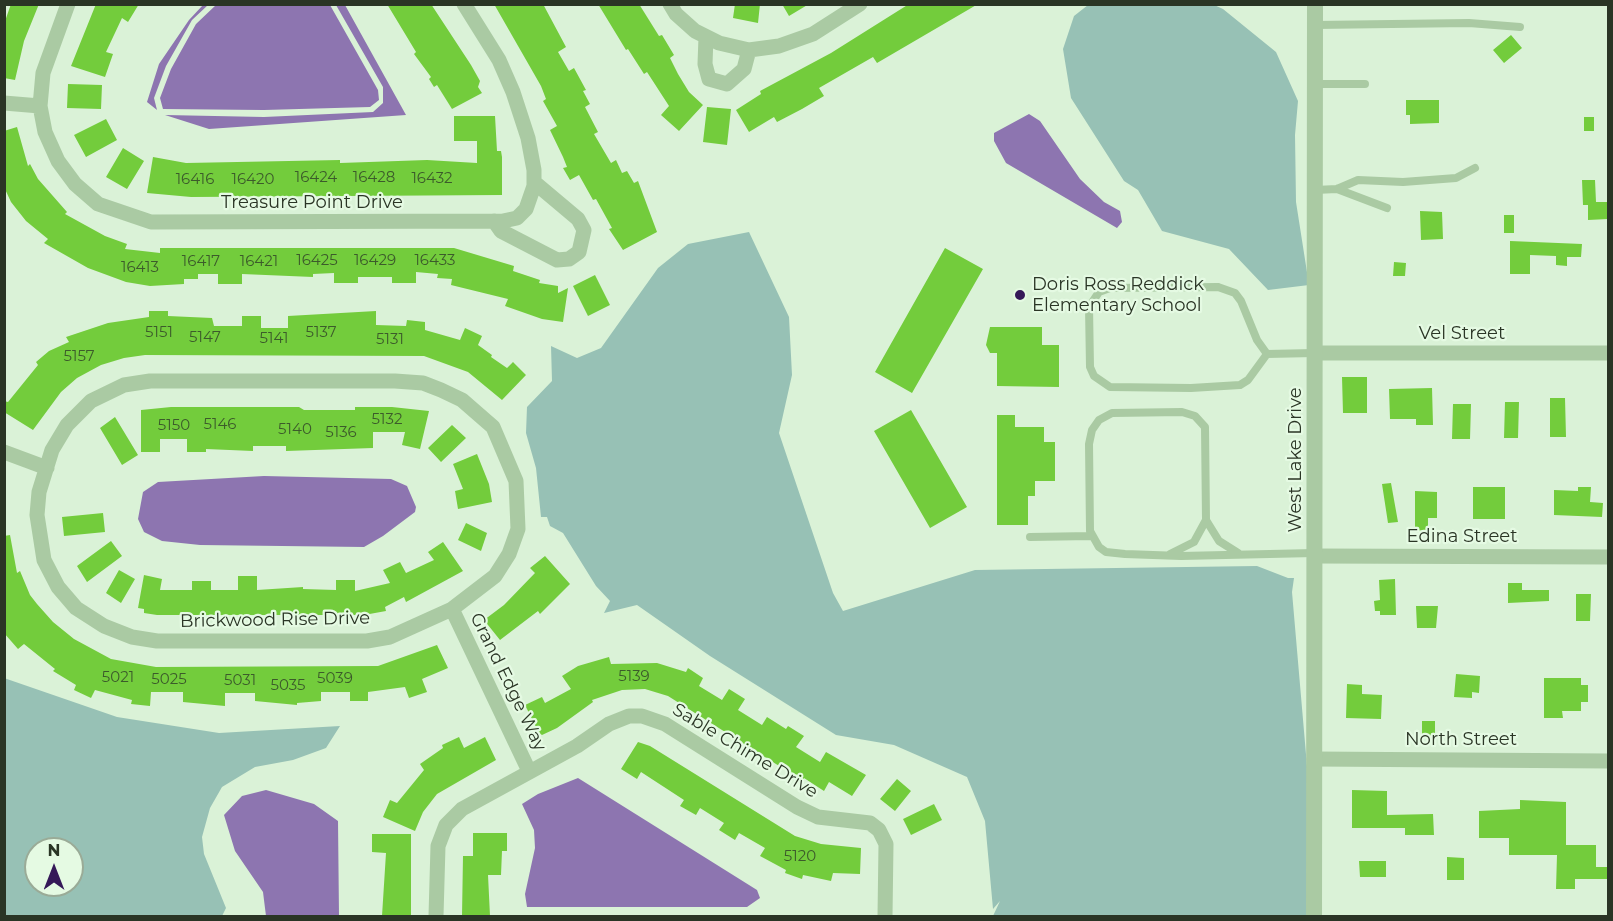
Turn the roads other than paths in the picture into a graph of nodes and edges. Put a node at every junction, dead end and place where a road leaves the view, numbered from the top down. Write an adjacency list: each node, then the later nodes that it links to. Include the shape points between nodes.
1 (68, 4): 13 (street, Treasure Point Drive, via 43,73)
2 (464, 4): 15 (street, Treasure Point Drive, via 499,60 513,92 528,138)
3 (670, 4): 8 (street, via 676,14)
4 (860, 4): 9 (street, via 813,34 779,46)
5 (1315, 4): 6 (street, West Lake Drive)
6 (1315, 25): 7 (lane, via 1469,23); 10 (street, West Lake Drive)
7 (1520, 27)
8 (706, 37): 9 (street); 9 (street, via 709,79 727,84 744,69)
9 (748, 50)
10 (1315, 84): 11 (lane); 17 (street, West Lake Drive)
11 (1365, 84)
12 (4, 103): 13 (street)
13 (40, 106): 19 (street, Treasure Point Drive, via 57,161 75,184 98,204 134,218 191,223)
14 (1475, 168): 16 (lane, via 1456,178 1402,183 1358,180)
15 (534, 182): 19 (street, Treasure Point Drive, via 526,209 517,218); 19 (street, via 578,219 584,230 579,252 569,259 557,260 501,231)
16 (1336, 189): 17 (lane); 18 (lane)
17 (1315, 190): 20 (street, West Lake Drive)
18 (1387, 208)
19 (494, 221)
20 (1316, 353): 21 (street, Vel Street); 22 (lane); 30 (street, West Lake Drive)
21 (1608, 353)
22 (1267, 354): 22 (lane, via 1241,301 1228,289 1110,288 1099,292 1089,307 1090,367 1094,376 1110,387 1240,385 1256,372)
23 (4, 452): 24 (street)
24 (47, 468): 32 (street, Brickwood Rise Drive, via 37,515 44,560 58,587 76,608 104,626 132,637 157,641 367,641 390,637); 32 (street, Brickwood Rise Drive, via 52,450 67,426 91,401 124,385 150,381 423,383 462,400 493,427 516,481 518,529 509,554 495,576)
25 (1206, 520): 26 (lane, via 1206,434 1201,421 1182,412 1112,413 1099,420 1089,444); 28 (lane, via 1219,541); 29 (lane, via 1194,542)
26 (1092, 536): 27 (lane); 29 (lane, via 1106,552)
27 (1030, 537)
28 (1240, 553): 29 (lane); 30 (lane)
29 (1170, 554)
30 (1315, 555): 31 (street, Edina Street); 33 (street, West Lake Drive)
31 (1608, 557)
32 (452, 609): 35 (street, Grand Edge Way)
33 (1314, 759): 34 (street, North Street); 38 (street, West Lake Drive)
34 (1608, 761)
35 (529, 771): 36 (street, Sable Chime Drive, via 462,809 446,825 438,846); 37 (street, Sable Chime Drive, via 577,746 609,723 628,716 665,724 797,807 818,817 870,823 879,830 886,844)
36 (436, 916)
37 (885, 916)
38 (1314, 916)

